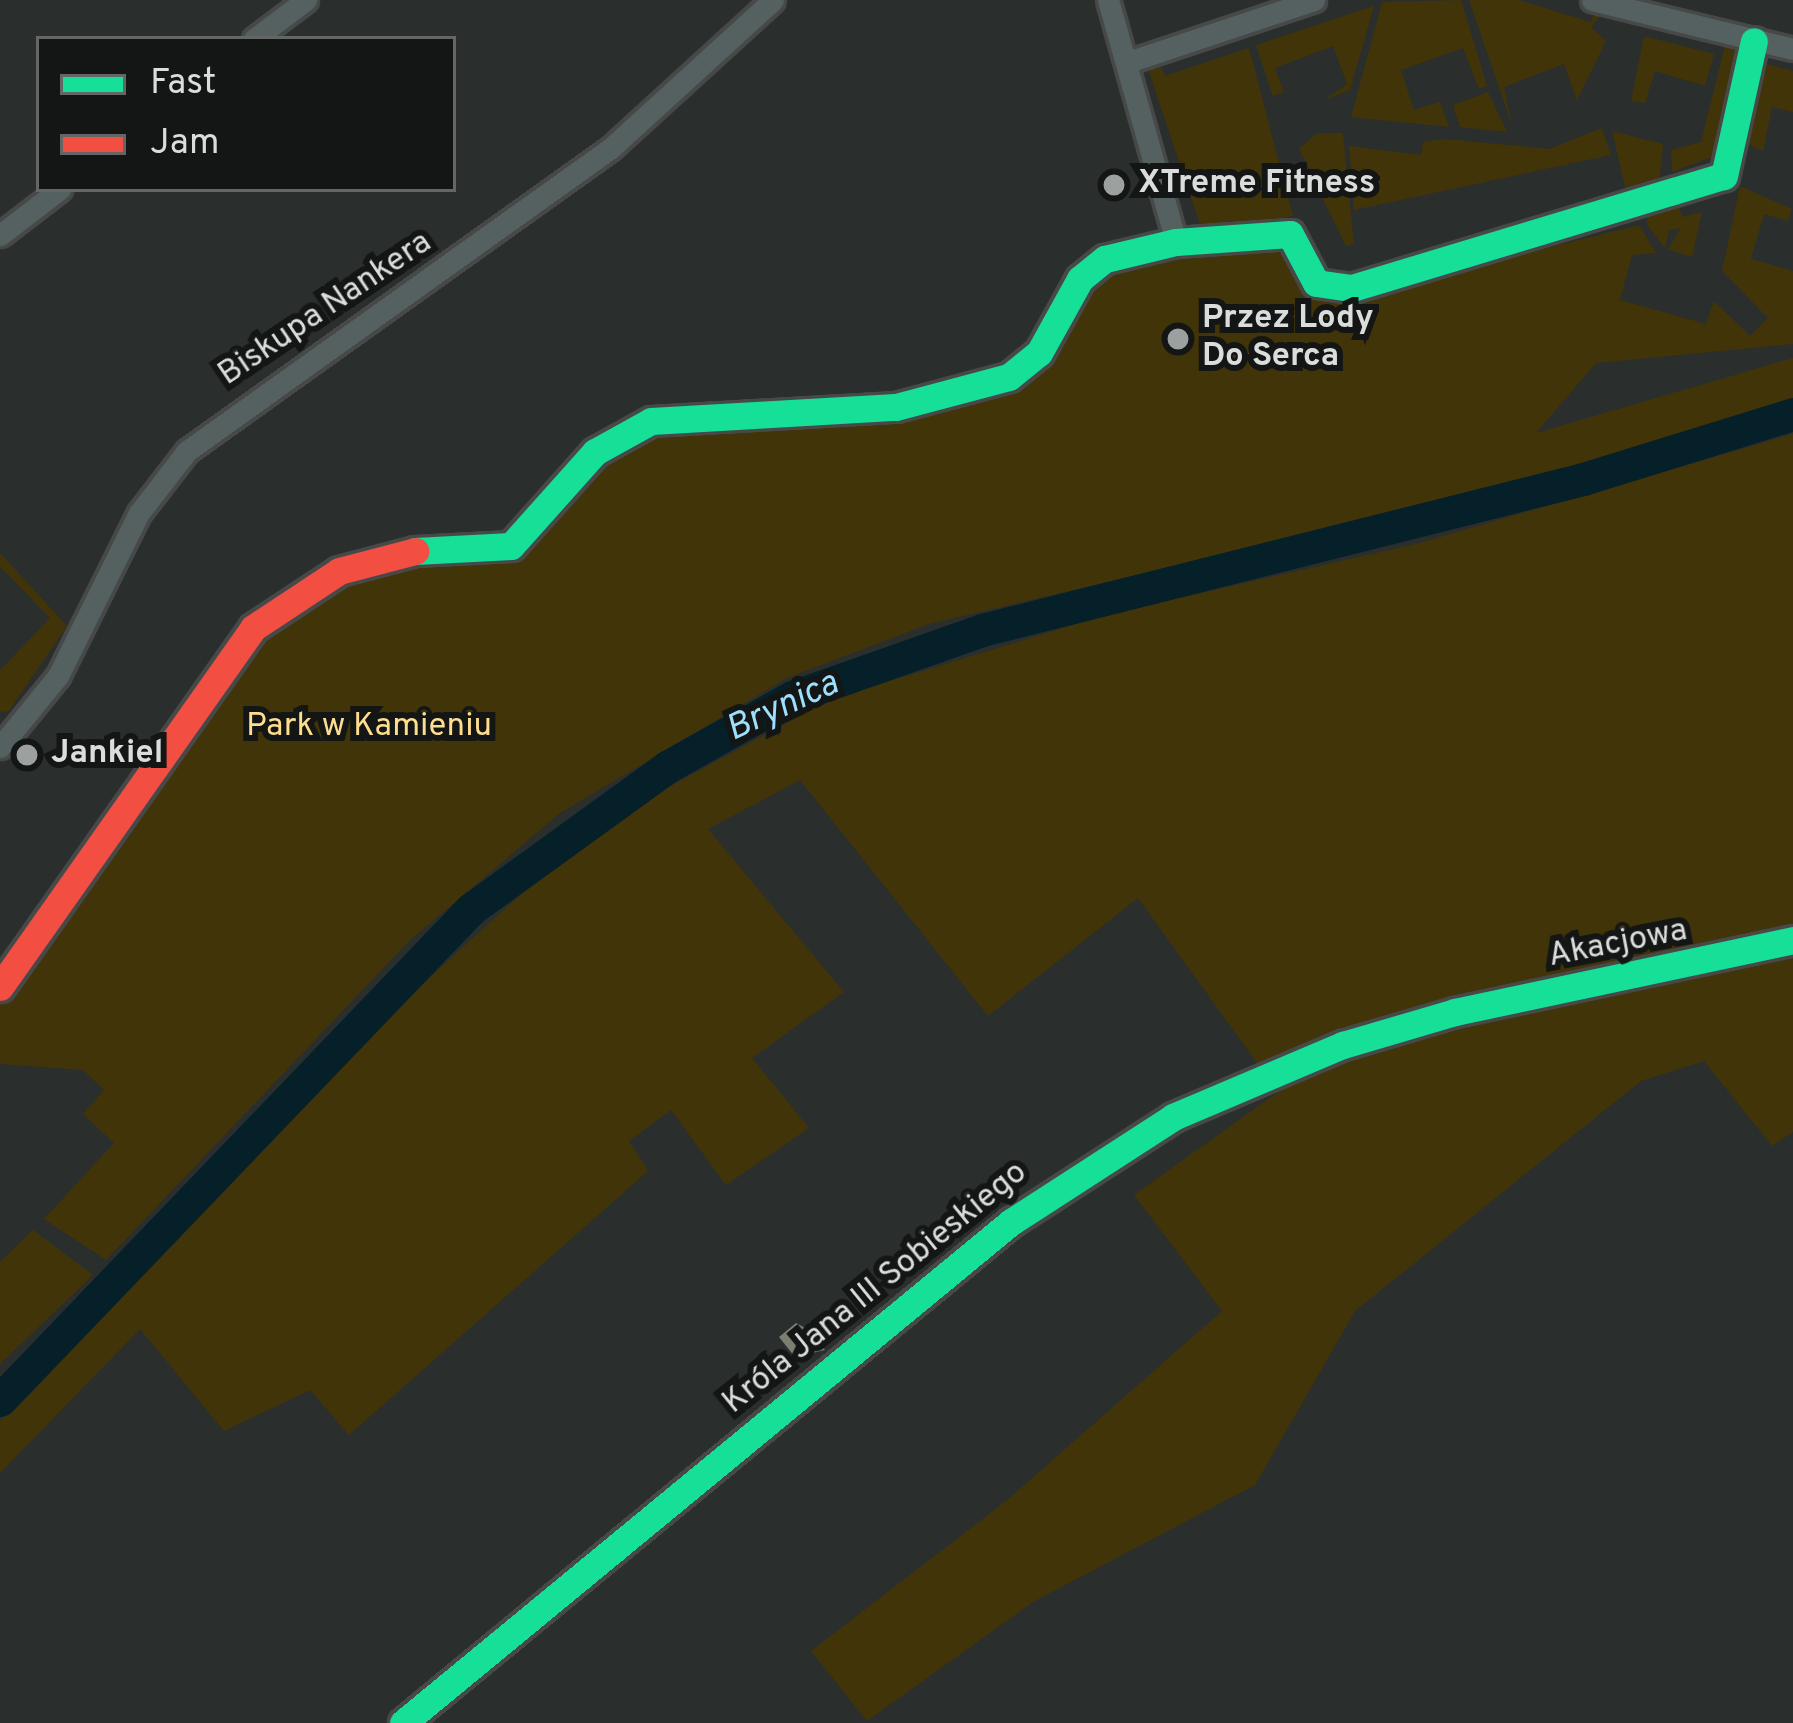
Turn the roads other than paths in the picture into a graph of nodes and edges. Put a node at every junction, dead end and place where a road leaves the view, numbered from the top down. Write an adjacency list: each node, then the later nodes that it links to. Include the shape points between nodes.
1 (306, 0): 9 (street)
2 (736, 0): 8 (street)
3 (773, 0): 8 (street, Biskupa Nankera)
4 (1108, 0): 12 (street)
5 (1314, 0): 12 (street)
6 (1592, 0): 7 (street)
7 (1677, 11): 10 (street)
8 (750, 19): 16 (street, Biskupa Nankera, via 611,148 187,452 132,526 58,676)
9 (258, 36)
10 (1754, 40): 11 (street); 15 (street, via 1724,176 1641,207 1375,274 1352,288 1316,283 1290,234)
11 (1793, 49)
12 (1128, 62): 15 (street)
13 (55, 192): 14 (street)
14 (0, 235)
15 (1176, 242): 18 (street, via 1090,266 1039,353 1009,377 896,406 651,421 595,452 502,550 377,554 288,602 239,645)
16 (0, 747)
17 (1793, 940): 19 (street, Akacjowa)
18 (0, 987)
19 (1454, 1012): 20 (street, Króla Jana III Sobieskiego, via 1240,1085 1108,1155 1011,1222)
20 (403, 1723)

